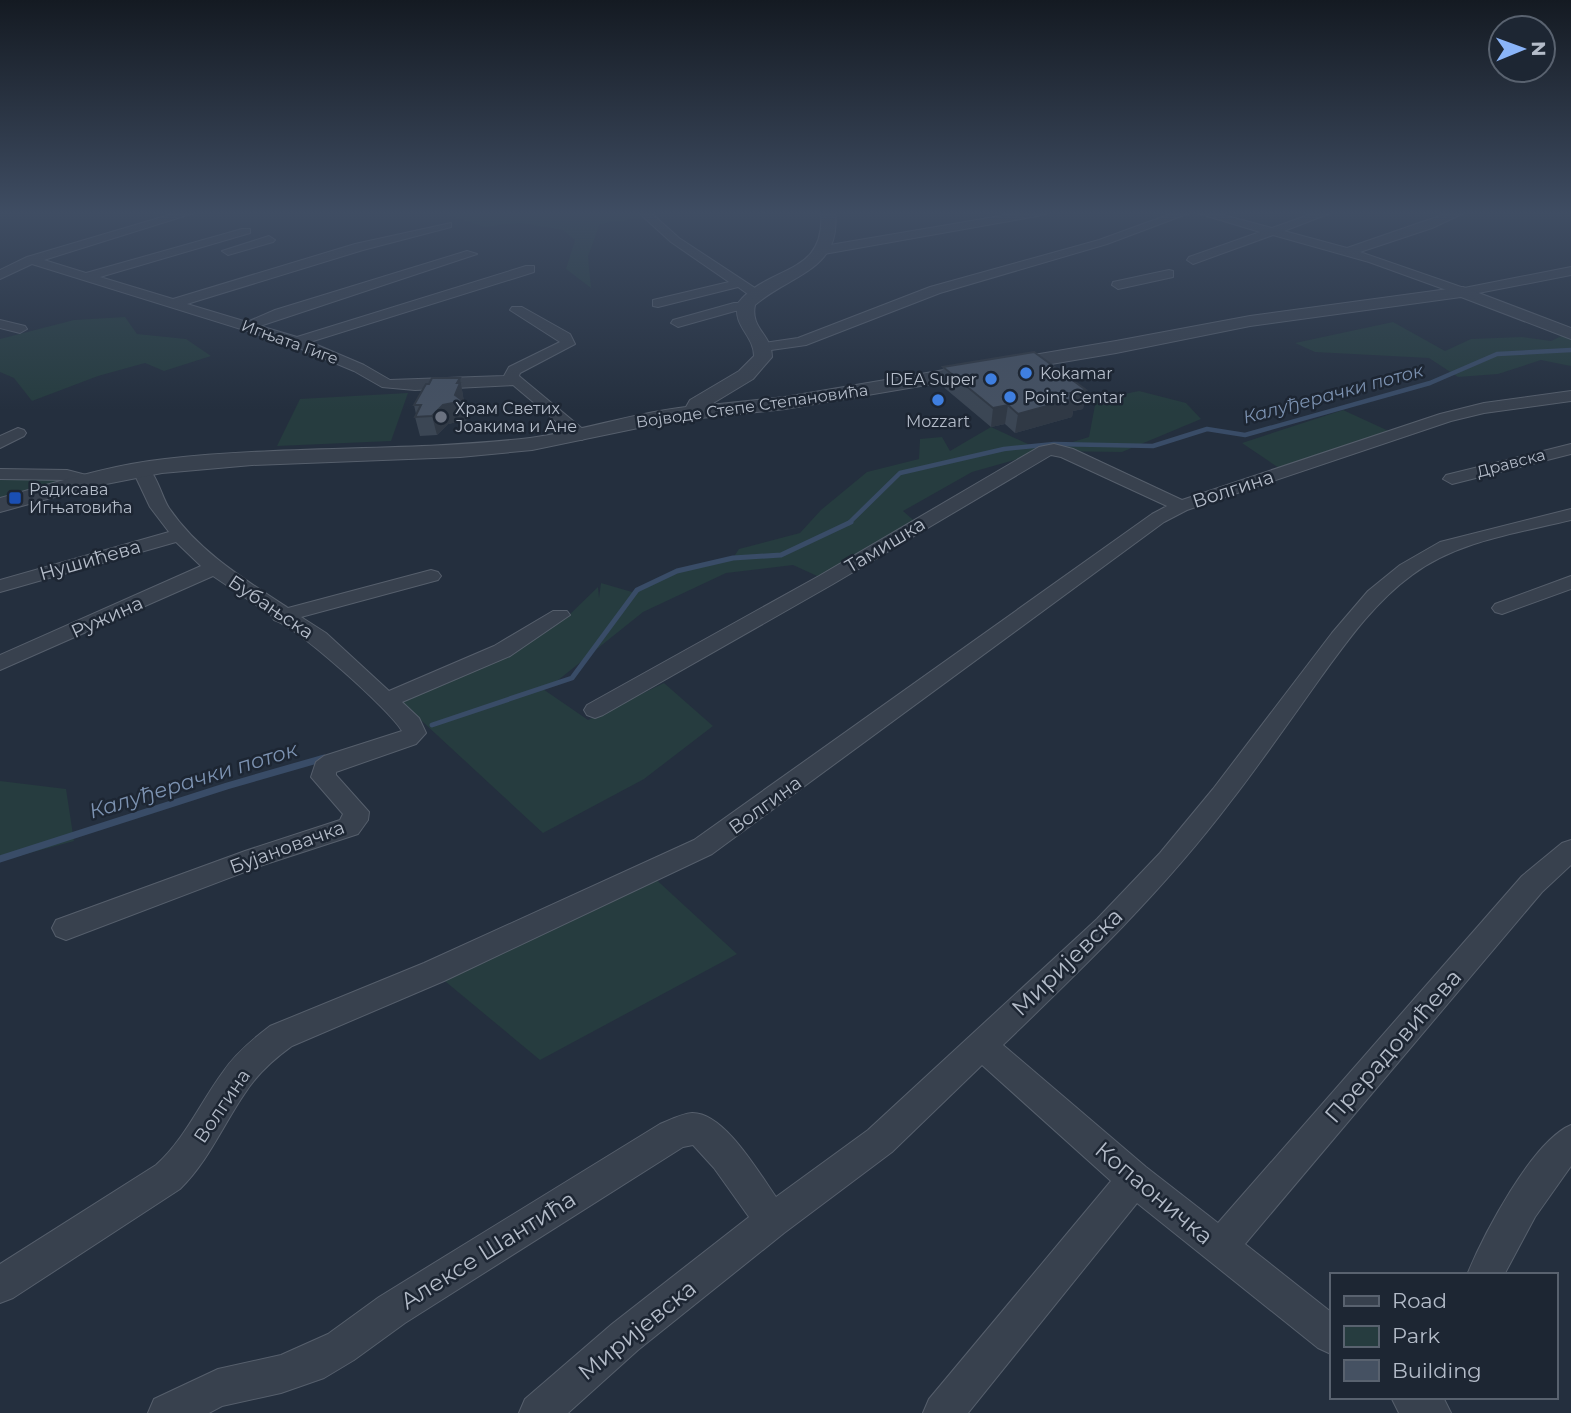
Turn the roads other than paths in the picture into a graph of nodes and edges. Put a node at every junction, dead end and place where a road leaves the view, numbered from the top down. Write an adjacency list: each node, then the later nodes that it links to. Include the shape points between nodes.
1 (86, 278): 14 (street, Игњата Гиге)
2 (136, 278): 14 (street)
3 (257, 278): 17 (street)
4 (393, 278): 22 (street)
5 (501, 278): 25 (street)
6 (732, 278): 12 (street)
7 (787, 278): 16 (street)
8 (977, 278): 26 (street, via 801,342)
9 (1151, 278): 13 (street)
10 (1423, 278): 15 (street)
11 (1535, 278): 15 (street)
12 (740, 283): 16 (street); 18 (street)
13 (1118, 285)
14 (115, 286): 17 (street, Игњата Гиге)
15 (1463, 292): 24 (street); 29 (street, Војводе Степе Степановића, via 1250,321 793,402)
16 (751, 300): 20 (street); 26 (street, via 746,322)
17 (175, 303): 22 (street, Игњата Гиге)
18 (658, 303)
19 (517, 310): 27 (street, via 565,337 568,344 514,370)
20 (678, 323)
21 (0, 324): 23 (street)
22 (249, 326): 25 (street, Игњата Гиге)
23 (20, 329)
24 (1571, 334)
25 (297, 342): 27 (street, Игњата Гиге, via 393,385)
26 (764, 347): 29 (street, via 756,366 697,404)
27 (510, 380): 31 (street, via 520,382)
28 (1571, 396): 39 (street, Волгина, via 1446,416)
29 (695, 412): 31 (street, Војводе Степе Степановића)
30 (18, 433): 32 (street)
31 (582, 435): 34 (street, Војводе Степе Степановића, via 501,448 276,456)
32 (0, 443)
33 (1571, 449): 36 (street, Дравска)
34 (141, 469): 37 (street, Војводе Степе Степановића); 41 (street, Бубањска, via 159,507)
35 (0, 474): 37 (street, via 67,475)
36 (1452, 480)
37 (88, 481): 38 (street, Војводе Степе Степановића)
38 (0, 505)
39 (1181, 506): 51 (street, Тамишка, via 1068,453 1045,451); 61 (street, Волгина, via 703,847 434,972 281,1036 235,1080 185,1161 168,1177)
40 (1571, 514): 55 (street, Миријевска, via 1447,546 1375,595 1168,860 1107,927)
41 (180, 535): 42 (street, Бубањска); 45 (street, Нушићева)
42 (214, 568): 47 (street, Бубањска); 49 (street, Ружина)
43 (431, 576): 47 (street)
44 (1571, 582): 46 (street)
45 (0, 586)
46 (1502, 608)
47 (281, 615): 50 (street, Бубањска, via 319,638)
48 (560, 615): 50 (street, via 502,651)
49 (0, 663)
50 (385, 701): 52 (street, Бубањска, via 415,728)
51 (595, 710)
52 (414, 733): 54 (street, Бујановачка, via 325,768 323,777 356,813 349,827)
53 (1571, 850): 59 (street, Прерадовићева, via 1532,884)
54 (66, 928)
55 (981, 1045): 57 (street, Копаоничка); 58 (street, Миријевска, via 880,1141)
56 (1571, 1141): 60 (street, via 1527,1196)
57 (1134, 1179): 59 (street, Копаоничка); 65 (street)
58 (772, 1220): 63 (street, Алексе Шантића, via 711,1139 696,1128 687,1129 320,1358 281,1374 218,1388); 64 (street, Миријевска, via 625,1336)
59 (1219, 1248): 62 (street, Копаоничка)
60 (1486, 1273)
61 (0, 1284)
62 (1330, 1334)
63 (168, 1413)
64 (539, 1413)
65 (943, 1413)

